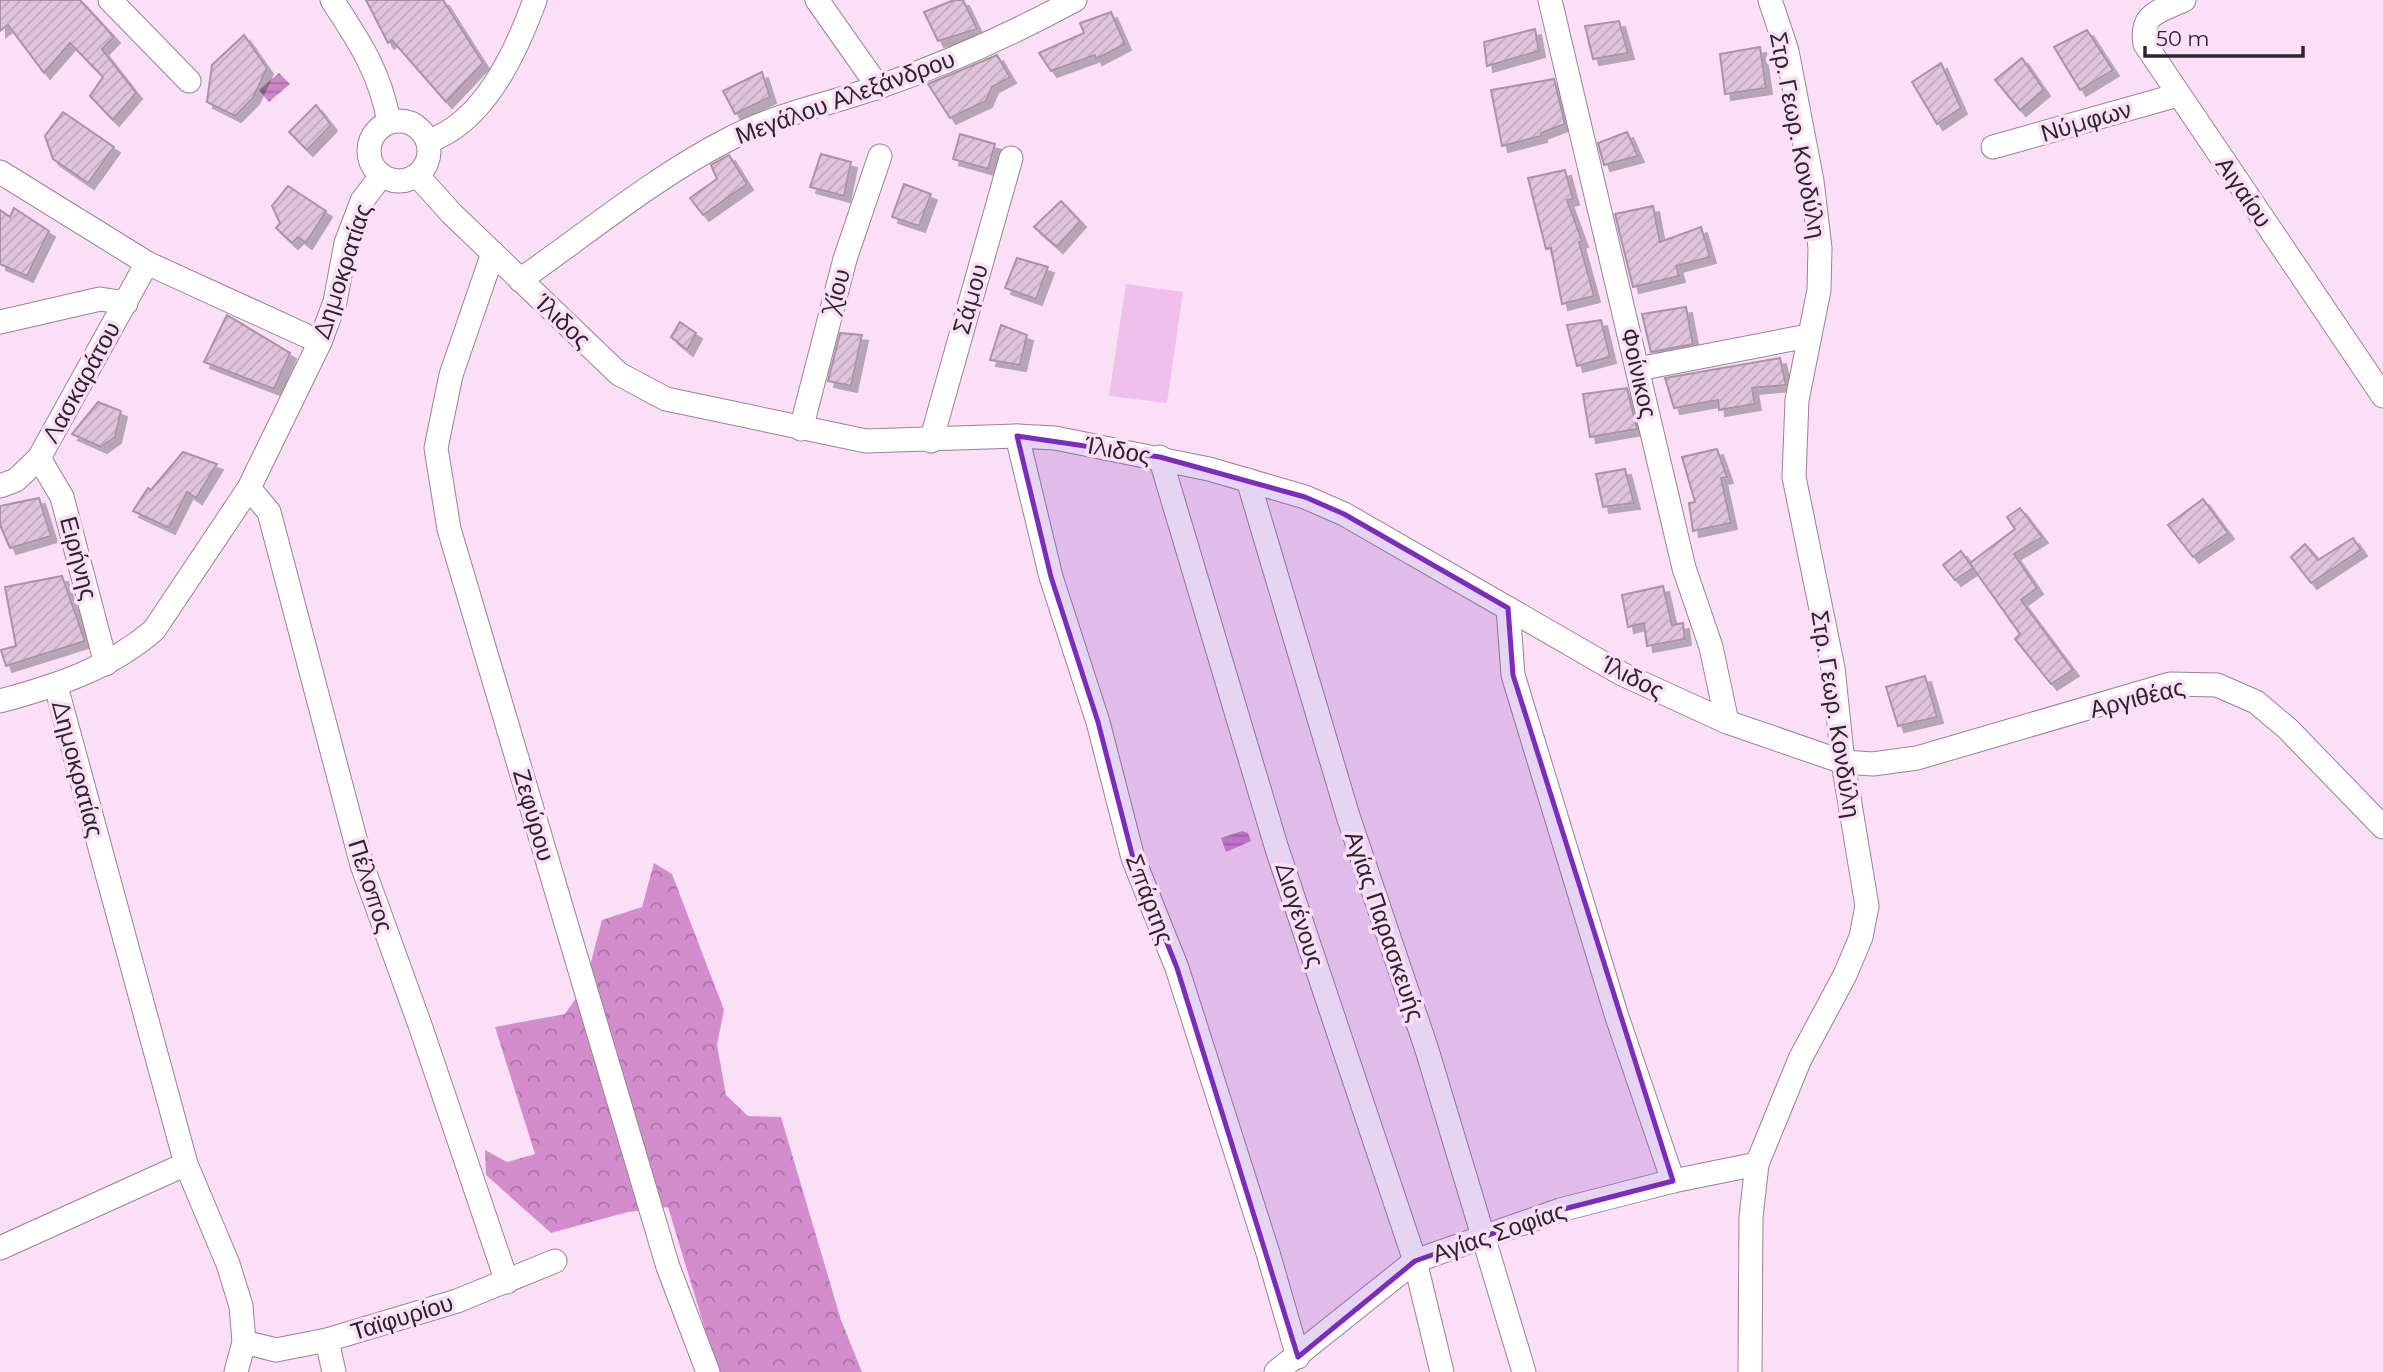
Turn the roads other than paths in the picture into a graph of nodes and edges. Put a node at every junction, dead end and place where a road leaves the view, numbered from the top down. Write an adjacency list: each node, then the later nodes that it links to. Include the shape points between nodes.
1 (110, 0): 9 (street)
2 (332, 0): 12 (street, via 366,51 383,89)
3 (536, 0): 13 (street, via 511,54 475,109 446,135)
4 (817, 0): 10 (street)
5 (1075, 0): 10 (street, Μεγάλου Αλεξάνδρου, via 1014,33)
6 (1550, 0): 27 (street, Φοίνικος)
7 (1770, 0): 25 (street, Στρ. Γεωρ. Κονδύλη, via 1787,51 1820,248 1819,290)
8 (2184, 0): 11 (street, Αιγαίου, via 2150,16 2143,28 2145,44)
9 (189, 81)
10 (878, 88): 22 (street, Μεγάλου Αλεξάνδρου, via 808,107 731,138)
11 (2178, 95): 14 (street, Νύμφων); 28 (street, Αιγαίου)
12 (389, 122): 13 (street, via 408,121); 19 (street, via 374,133 368,151)
13 (428, 141): 18 (street, via 428,160)
14 (1993, 148)
15 (880, 156): 29 (street, Χίου, via 845,259)
16 (1011, 158): 31 (street, Σάμου)
17 (0, 172): 21 (street)
18 (417, 175): 19 (street, via 399,181); 20 (street, Ίλιδος)
19 (381, 176): 26 (street, Δημοκρατίας, via 362,201 350,232 335,302)
20 (493, 253): 22 (street, Ίλιδος); 57 (street, Ζεφύρου, via 451,375 436,448 449,529 668,1268)
21 (147, 263): 23 (street, Λασκαράτου); 26 (street)
22 (520, 280): 29 (street, Ίλιδος, via 619,374 666,398)
23 (126, 303): 24 (street, via 100,299); 33 (street, Λασκαράτου)
24 (0, 322)
25 (1808, 336): 27 (street); 42 (street, Στρ. Γεωρ. Κονδύλη, via 1797,400 1794,477 1833,668)
26 (320, 342): 36 (street, Δημοκρατίας)
27 (1638, 369): 41 (street, Φοίνικος, via 1684,568 1711,647)
28 (2383, 396)
29 (801, 429): 31 (street, Ίλιδος, via 866,441)
30 (1017, 436): 31 (street, Ίλιδος); 32 (street, Ίλιδος, via 1055,438); 54 (street, Σπάρτης, via 1051,577 1098,722 1133,858 1177,968)
31 (931, 441)
32 (1160, 457): 34 (street, Ίλιδος); 50 (street, Διογένους, via 1278,849)
33 (39, 458): 35 (street, Λασκαράτου, via 16,480); 38 (street, Ειρήνης, via 62,497)
34 (1248, 480): 37 (street, Ίλιδος, via 1344,514); 47 (street, Αγίας Παρασκευής, via 1348,816)
35 (0, 486)
36 (248, 488): 38 (street, Δημοκρατίας, via 154,630); 51 (street, Πέλοπος, via 269,512 362,865)
37 (1508, 608): 41 (street, Ίλιδος, via 1622,674); 46 (street, via 1513,676 1617,1017)
38 (106, 664): 39 (street, Δημοκρατίας)
39 (56, 686): 40 (street); 44 (street, Δημοκρατίας)
40 (0, 701)
41 (1727, 722): 42 (street, Ίλιδος)
42 (1843, 762): 43 (street, Αργιθέας, via 1873,764 1917,758 2170,684 2217,685 2256,702 2288,729); 45 (street, Στρ. Γεωρ. Κονδύλη, via 1867,906 1861,937 1800,1059)
43 (2383, 827)
44 (186, 1164): 48 (street); 53 (street, Δημοκρατίας, via 228,1264 241,1306)
45 (1757, 1164): 46 (street, Αγίας Σοφίας); 61 (street, Στρ. Γεωρ. Κονδύλη, via 1751,1217)
46 (1674, 1181): 47 (street, Αγίας Σοφίας)
47 (1485, 1235): 50 (street, Αγίας Σοφίας); 60 (street, Αγίας Παρασκευής)
48 (0, 1248)
49 (555, 1261): 51 (street, Ταϊφυρίου)
50 (1415, 1261): 54 (street, Αγίας Σοφίας); 59 (street, Διογένους)
51 (507, 1282): 52 (street, Ταϊφυρίου)
52 (327, 1340): 53 (street, Ταϊφυρίου, via 276,1350); 56 (street)
53 (244, 1342): 55 (street, Δημοκρατίας)
54 (1298, 1357): 58 (street, Αγίας Σοφίας)
55 (236, 1372)
56 (334, 1372)
57 (708, 1372)
58 (1276, 1372)
59 (1442, 1372)
60 (1524, 1372)
61 (1751, 1372)

